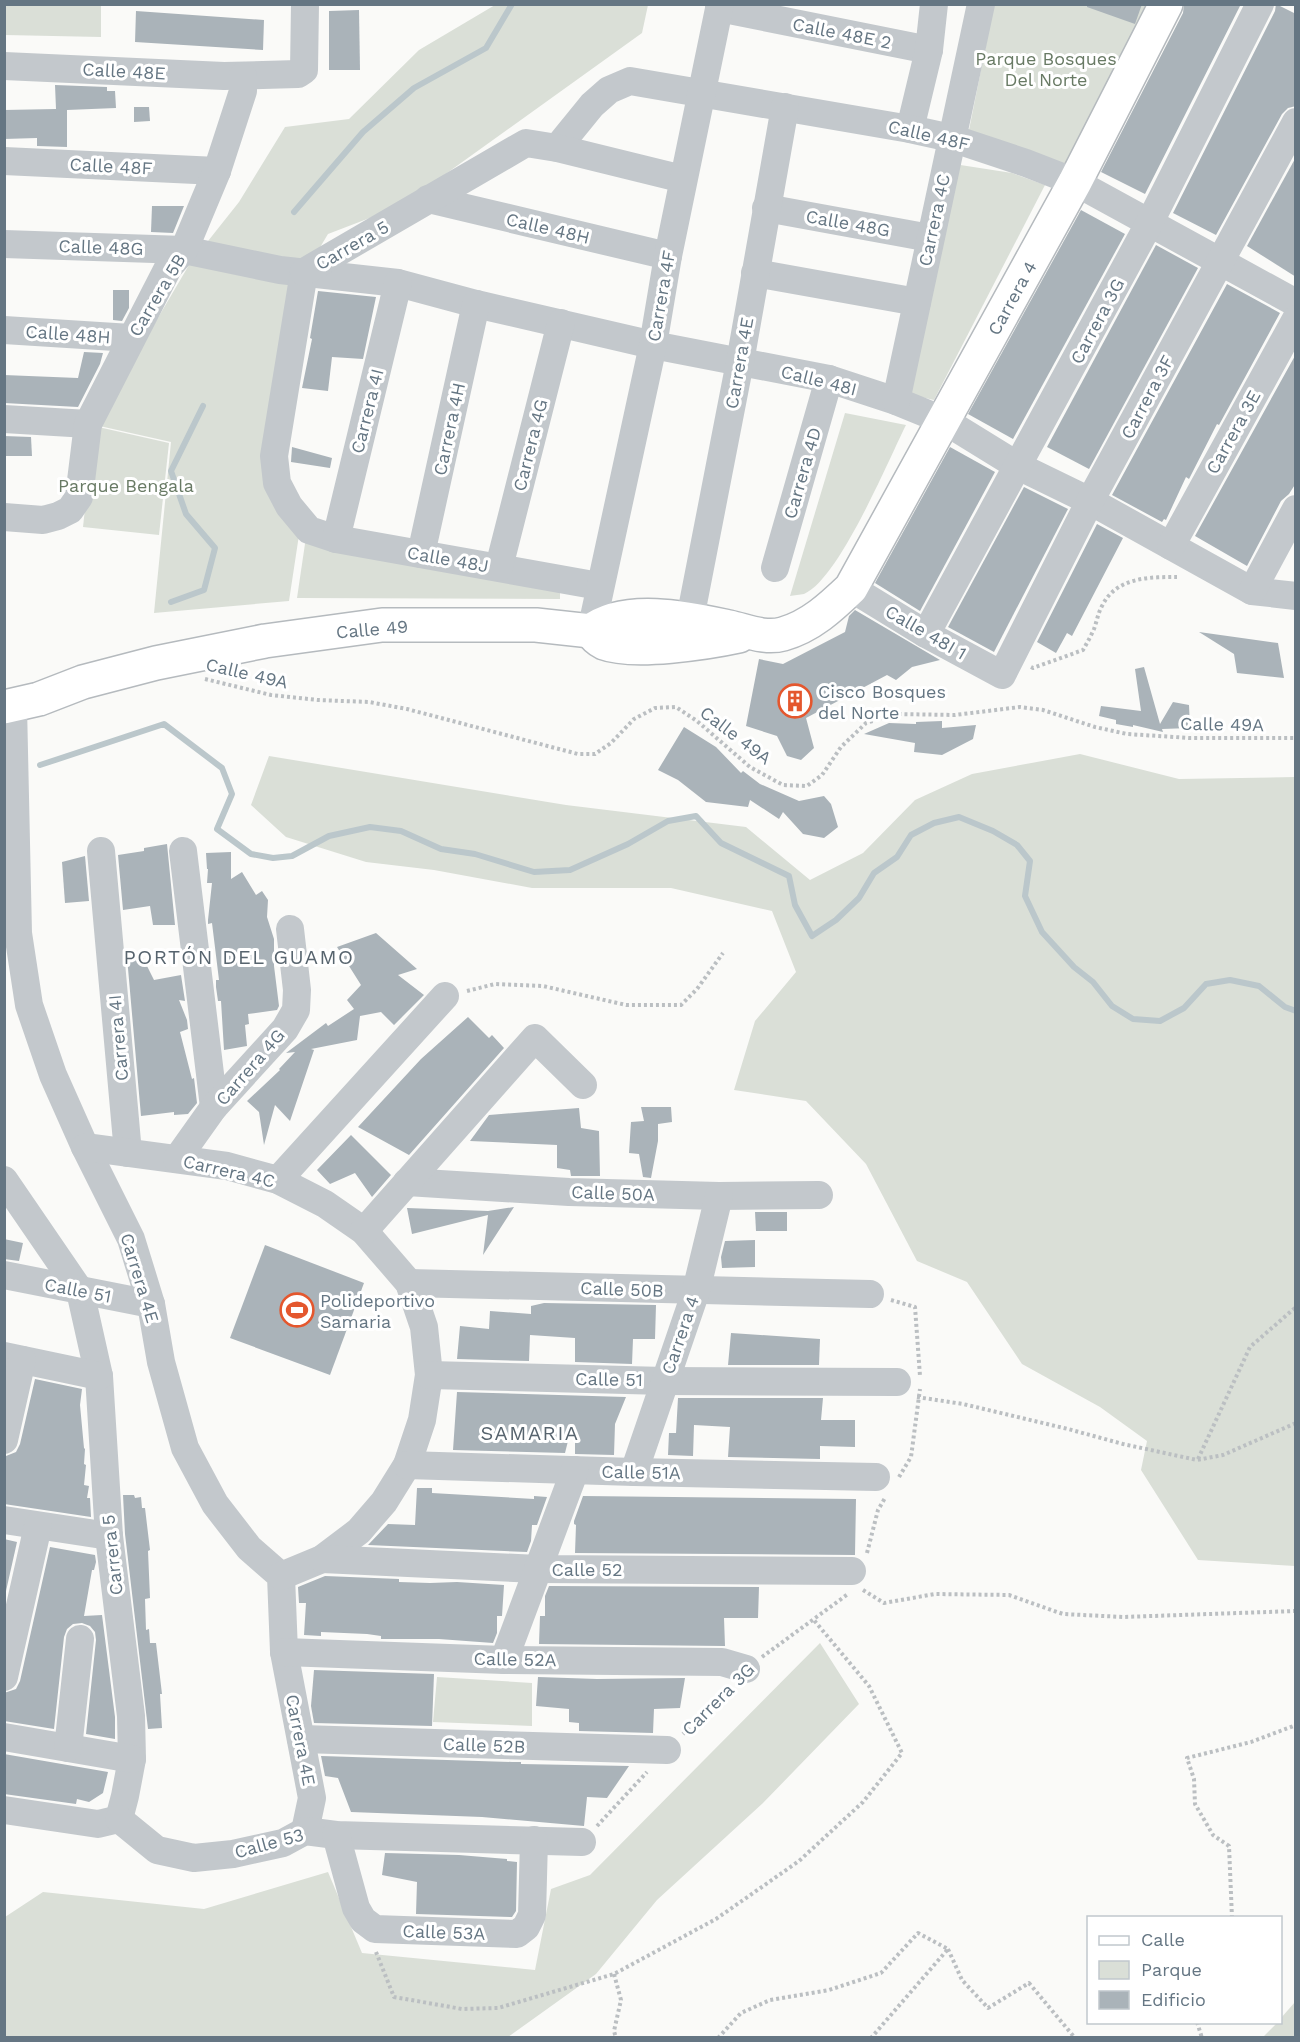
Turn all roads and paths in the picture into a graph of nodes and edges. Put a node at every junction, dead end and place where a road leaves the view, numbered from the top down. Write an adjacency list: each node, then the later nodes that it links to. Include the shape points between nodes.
1 (934, 4): 7 (street)
2 (981, 4): 14 (street, Carrera 4C)
3 (1166, 4): 19 (main road, Carrera 4)
4 (1260, 4): 22 (street, Carrera 3G)
5 (305, 5): 9 (street, Calle 48E, via 302,73)
6 (720, 6): 7 (street, Calle 48E 2); 10 (street, Carrera 4F)
7 (929, 50): 13 (street)
8 (4, 66): 9 (street, Calle 48E)
9 (243, 76): 17 (street, Carrera 5B, via 243,91)
10 (701, 92): 11 (street, Calle 48F); 15 (street, Calle 48F, via 630,81 609,90 592,105); 18 (street, Carrera 4F)
11 (785, 107): 13 (street, Calle 48F); 21 (street, Carrera 4E)
12 (1296, 122): 27 (street, Carrera 3F)
13 (910, 129): 14 (street, Calle 48F)
14 (951, 138): 19 (street, Calle 48F); 23 (street, Carrera 4C)
15 (557, 148): 18 (street); 20 (street, Carrera 5, via 526,143)
16 (4, 161): 17 (street, Calle 48F)
17 (217, 171): 25 (street, Carrera 5B)
18 (683, 179): 26 (street, Carrera 4F)
19 (1074, 182): 22 (street, Calle 48F); 43 (main road, Carrera 4)
20 (428, 200): 26 (street, Calle 48H); 28 (street, Carrera 5)
21 (766, 208): 23 (street, Calle 48G); 29 (street, Carrera 4E)
22 (1150, 222): 27 (street, Calle 48F); 45 (street, Carrera 3G)
23 (930, 238): 31 (street, Carrera 4C)
24 (4, 244): 25 (street, Calle 48G)
25 (184, 250): 28 (street, Calle 48G); 37 (street, Carrera 5B, via 168,268)
26 (668, 256): 38 (street, Carrera 4F)
27 (1221, 261): 32 (street, Calle 48F); 47 (street, Carrera 3F)
28 (304, 272): 30 (street, Calle 48I); 46 (street, Carrera 5, via 274,456)
29 (755, 273): 31 (street); 39 (street, Carrera 4E)
30 (398, 283): 33 (street, Calle 48I); 50 (street, Carrera 4I)
31 (917, 302): 41 (street, Carrera 4C)
32 (1296, 303)
33 (476, 304): 35 (street, Calle 48I); 52 (street, Carrera 4H)
34 (1296, 319): 51 (street, Carrera 3E)
35 (561, 323): 38 (street, Calle 48I); 53 (street, Carrera 4G)
36 (4, 330): 37 (street, Calle 48H)
37 (131, 338): 44 (street, Carrera 5B)
38 (653, 345): 39 (street, Calle 48I); 56 (street, Carrera 4F)
39 (740, 362): 40 (street, Calle 48I); 60 (street, Carrera 4E)
40 (829, 379): 41 (street, Calle 48I); 54 (street, Carrera 4D)
41 (896, 401): 43 (street, Calle 48I)
42 (4, 419): 44 (street)
43 (945, 421): 45 (street, Calle 48I); 57 (main road, Carrera 4)
44 (88, 424): 49 (street, Carrera 5B, via 79,498 70,510 43,520)
45 (1018, 466): 47 (street, Calle 48I); 63 (street, Carrera 3G)
46 (277, 483): 50 (street, Calle 48J, via 289,506 309,530)
47 (1090, 501): 51 (street, Calle 48I); 64 (street, Carrera 3F)
48 (1296, 509): 58 (street)
49 (4, 517)
50 (336, 539): 52 (street, Calle 48J)
51 (1172, 546): 58 (street, Calle 48I)
52 (421, 554): 53 (street, Calle 48J)
53 (499, 567): 56 (street, Calle 48J)
54 (775, 568)
55 (1182, 577): 64 (path, via 1151,577 1110,592 1083,650 1033,668)
56 (599, 586): 61 (street)
57 (851, 588): 62 (main road, via 823,615 801,627 782,634); 63 (street, Calle 48I 1)
58 (1252, 591): 59 (street, Calle 48I)
59 (1296, 596)
60 (690, 619): 61 (main road, via 640,616 604,622); 62 (main road)
61 (591, 630): 62 (main road, via 595,637 615,646 651,647); 66 (main road, Calle 49, via 536,625 382,625 265,640 156,663)
62 (753, 633)
63 (926, 634): 64 (street, Calle 48I 1)
64 (1006, 667)
65 (198, 676): 67 (path, Calle 49A, via 272,695 369,702 407,709 578,754 595,754 634,719 655,708 676,707 750,767 783,785 807,786 822,776 841,747 866,723 895,714 955,715 1020,706 1128,734)
66 (9, 706): 75 (street, Carrera 4E, via 18,933 29,1005 53,1075)
67 (1296, 738)
68 (101, 851): 76 (street, Carrera 4I)
69 (183, 851): 74 (street)
70 (290, 929): 74 (street, Carrera 4G, via 296,1010 285,1029)
71 (723, 953): 72 (path, via 681,1005 626,1005 543,986 495,984)
72 (446, 996): 79 (street)
73 (583, 1085): 80 (street, via 535,1038)
74 (214, 1107): 77 (street, Carrera 4G)
75 (85, 1147): 76 (street, Carrera 4C); 90 (street, Carrera 4E, via 131,1239)
76 (128, 1153): 77 (street, Carrera 4C)
77 (177, 1159): 79 (street, Carrera 4C, via 227,1166)
78 (4, 1180): 83 (street)
79 (278, 1180): 84 (street, Carrera 4C, via 326,1204)
80 (407, 1182): 82 (street, Calle 50A); 84 (street)
81 (819, 1195): 82 (street, Calle 50A)
82 (719, 1196): 88 (street, Carrera 4)
83 (17, 1216): 87 (street)
84 (364, 1231): 86 (street, Carrera 4C)
85 (4, 1275): 87 (street, Calle 51)
86 (409, 1283): 88 (street, Calle 50B); 93 (street, Carrera 4C, via 424,1327)
87 (80, 1291): 90 (street, Calle 51); 94 (street, Carrera 5)
88 (696, 1291): 89 (street, Calle 50B); 95 (street, Carrera 4)
89 (870, 1294): 96 (path, via 915,1307 921,1384)
90 (151, 1304): 110 (street, Carrera 4E, via 161,1362 185,1448 215,1504 249,1548)
91 (1296, 1307): 99 (path, via 1250,1347)
92 (13, 1358): 94 (street); 98 (street)
93 (429, 1375): 95 (street, Calle 51); 100 (street, Carrera 4C, via 422,1420)
94 (99, 1376): 106 (street, Carrera 5)
95 (665, 1381): 96 (street, Calle 51); 102 (street, Carrera 4)
96 (908, 1390): 99 (path); 103 (path, via 911,1457)
97 (1296, 1423): 99 (path, via 1222,1455)
98 (4, 1440)
99 (1197, 1460)
100 (407, 1464): 101 (street, Calle 51A); 107 (street, Carrera 4C, via 384,1502 359,1531)
101 (575, 1470): 102 (street, Calle 51A); 108 (street)
102 (634, 1472): 103 (street, Calle 51A)
103 (886, 1484): 109 (path)
104 (4, 1520): 105 (street)
105 (38, 1526): 106 (street); 117 (street)
106 (109, 1536): 123 (street, Carrera 5, via 131,1716)
107 (322, 1559): 108 (street, Calle 52); 110 (street, Carrera 4C)
108 (538, 1569): 109 (street, Calle 52); 115 (street)
109 (859, 1571): 111 (path, via 884,1603 935,1594 1009,1595 1063,1614 1123,1617); 112 (path, Carrera 3G)
110 (281, 1576): 114 (street, Carrera 4E)
111 (1296, 1611)
112 (813, 1619): 116 (path, Carrera 3G); 133 (path, via 869,1686 903,1753 863,1802 799,1861 716,1919)
113 (80, 1639): 121 (street)
114 (284, 1652): 115 (street, Calle 52A); 120 (street, Carrera 4E)
115 (504, 1660): 116 (street, Calle 52A, via 722,1662)
116 (746, 1669): 122 (path, Carrera 3G)
117 (4, 1677)
118 (1296, 1725): 130 (path, via 1251,1742 1187,1758 1194,1779 1195,1804 1213,1835 1229,1846)
119 (4, 1737): 121 (street)
120 (301, 1739): 122 (street, Calle 52B); 126 (street, Carrera 4E, via 312,1798)
121 (68, 1748): 123 (street)
122 (667, 1750): 129 (path, Carrera 3G)
123 (132, 1759): 125 (street, Carrera 5)
124 (4, 1810): 125 (street, via 98,1824)
125 (118, 1819): 126 (street, Calle 53, via 157,1850 194,1858 283,1843)
126 (305, 1831): 127 (street, Calle 53)
127 (336, 1835): 128 (street, Calle 53); 131 (street, via 356,1908)
128 (534, 1840): 129 (street, Calle 53); 131 (street, Calle 53A, via 532,1915 517,1934 375,1929)
129 (582, 1842)
130 (1232, 1916)
131 (363, 1920): 133 (path, via 394,1997 462,2009 498,2008)
132 (948, 1949): 135 (path, via 918,1933 881,1973 829,1990 770,2000 741,2013); 136 (path); 137 (path, via 962,1980 987,2008 1029,1983)
133 (614, 1974): 134 (path, via 621,2000)
134 (616, 2037)
135 (718, 2037)
136 (871, 2037)
137 (1075, 2037)

